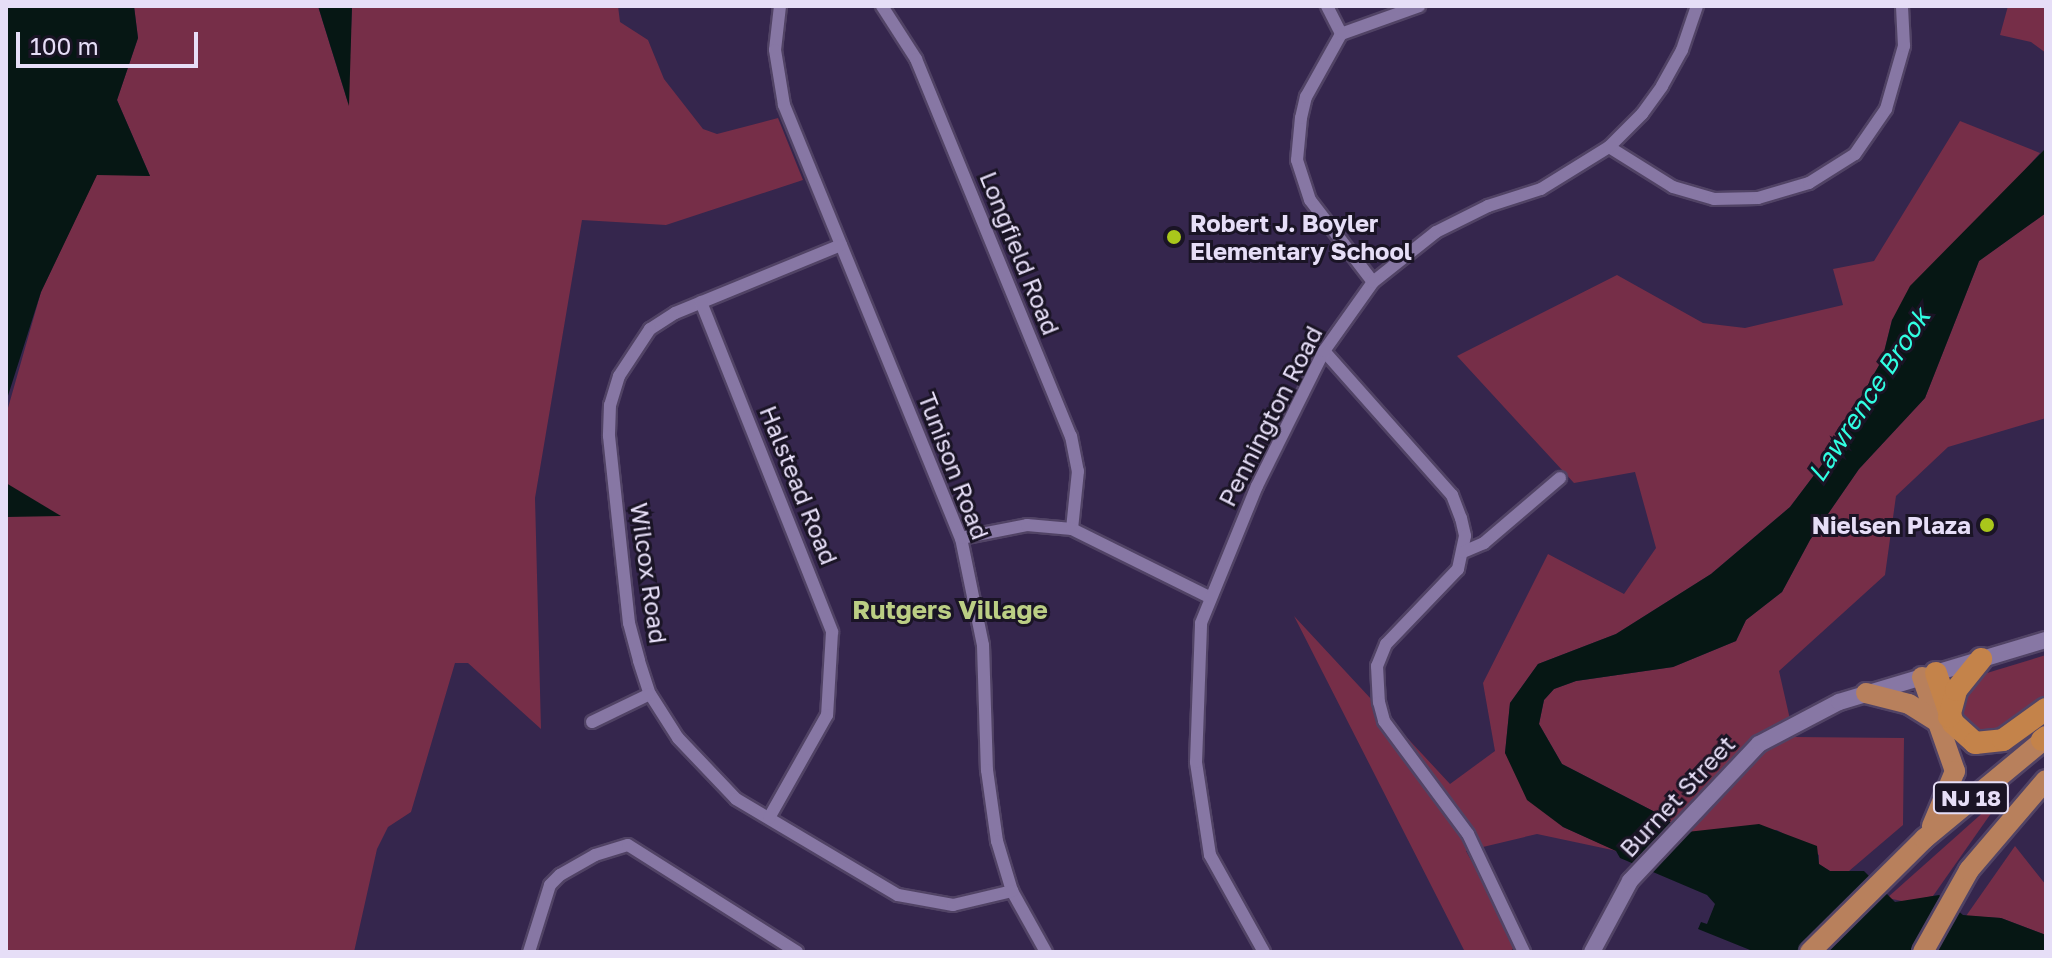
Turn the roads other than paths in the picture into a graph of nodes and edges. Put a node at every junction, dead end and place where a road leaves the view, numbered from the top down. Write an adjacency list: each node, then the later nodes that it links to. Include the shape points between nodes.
1 (780, 6): 9 (street, Tunison Road, via 775,50 779,87)
2 (882, 6): 14 (street, Longfield Road, via 916,59 1071,436 1078,471)
3 (1327, 6): 7 (street)
4 (1419, 6): 7 (street)
5 (1697, 6): 8 (street, Pennington Road, via 1662,86)
6 (1902, 6): 8 (street, via 1904,46 1886,109 1855,154 1809,183 1758,198 1714,199 1673,187)
7 (1341, 34): 10 (street, via 1306,97 1297,160 1323,221)
8 (1609, 147): 10 (street, Pennington Road, via 1541,189 1488,206 1436,232)
9 (841, 245): 11 (street, Wilcox Road); 15 (street, Tunison Road)
10 (1373, 282): 12 (street, Pennington Road)
11 (701, 302): 22 (street, Wilcox Road, via 650,329 619,376 610,405 629,623); 28 (street, Halstead Road, via 832,632 827,715)
12 (1324, 351): 16 (street, via 1452,495 1465,536); 17 (street, Pennington Road)
13 (1560, 478): 16 (street, via 1484,543)
14 (1072, 529): 15 (street, via 1027,525); 17 (street)
15 (961, 538): 30 (street, Tunison Road, via 983,645 990,807)
16 (1463, 552): 35 (street, via 1443,590 1386,644 1377,666 1379,702 1384,721 1468,834)
17 (1209, 597): 34 (street, Pennington Road, via 1197,651 1197,794 1210,855)
18 (2046, 640): 19 (street, Burnet Street)
19 (1981, 659): 20 (street, Burnet Street); 24 (highway)
20 (1929, 675): 21 (street, Burnet Street); 24 (highway)
21 (1866, 693): 24 (highway); 36 (street, Burnet Street, via 1803,718 1759,744 1639,871 1612,906)
22 (650, 694): 25 (street); 28 (street, Wilcox Road, via 707,772)
23 (2046, 709): 24 (highway, via 2003,740 1987,744 1965,738)
24 (1942, 718): 29 (highway, via 1954,776)
25 (592, 722)
26 (2045, 738): 29 (highway, NJ 18)
27 (2046, 780): 38 (highway, NJ 18, via 1969,870)
28 (769, 818): 30 (street, Wilcox Road, via 879,887 918,902 953,905)
29 (1924, 839): 37 (highway, NJ 18)
30 (1012, 891): 33 (street, Tunison Road)
31 (529, 952): 32 (street, via 550,885 595,855 628,845)
32 (797, 952)
33 (1046, 952)
34 (1264, 952)
35 (1524, 952)
36 (1592, 952)
37 (1810, 952)
38 (1923, 952)

